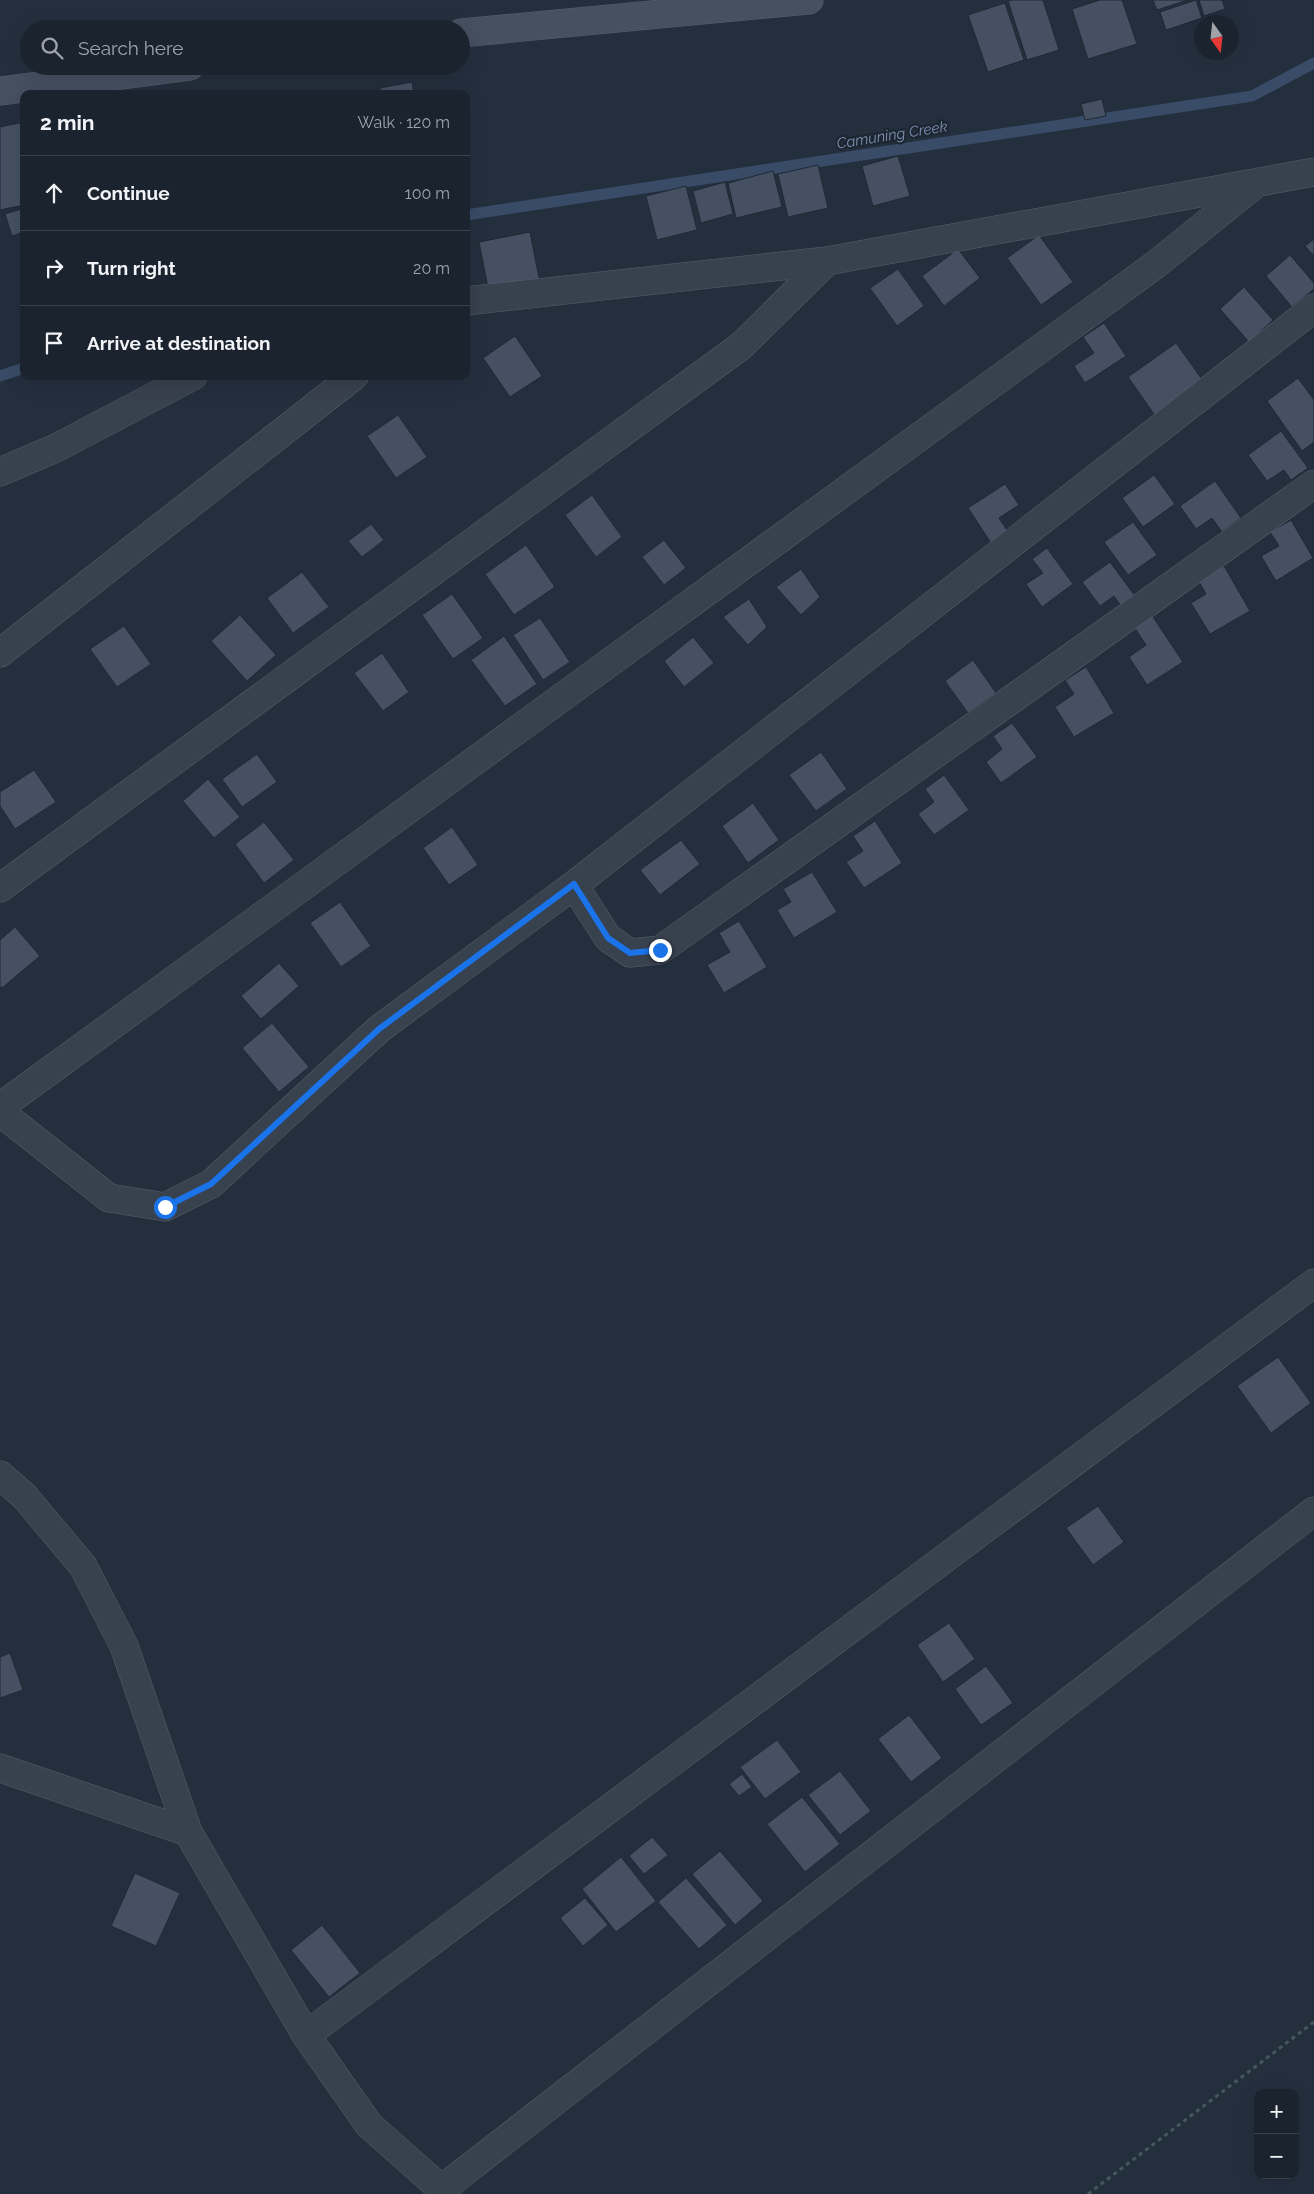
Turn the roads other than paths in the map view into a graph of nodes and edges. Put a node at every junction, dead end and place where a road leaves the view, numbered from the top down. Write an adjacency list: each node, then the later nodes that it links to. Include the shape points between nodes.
1 (809, 0): 2 (street)
2 (470, 32)
3 (122, 75): 4 (street)
4 (0, 91)
5 (1314, 172): 6 (street)
6 (1258, 182): 7 (street); 17 (street, via 1155,265)
7 (827, 261): 8 (street); 16 (street, via 741,346)
8 (470, 301)
9 (1314, 308): 15 (street)
10 (184, 380): 12 (street, via 56,448)
11 (349, 380): 14 (street)
12 (0, 472)
13 (1314, 484): 15 (street, via 660,950 630,953 608,938)
14 (0, 653)
15 (574, 884): 18 (street, via 379,1029 211,1184 165,1207 109,1198)
16 (0, 888)
17 (0, 1107)
18 (0, 1112)
19 (1314, 1283): 24 (street)
20 (0, 1475): 23 (street, via 26,1497 83,1566 124,1646)
21 (1314, 1511): 25 (street)
22 (0, 1768): 23 (street)
23 (188, 1832): 24 (street)
24 (306, 2035): 25 (street, via 369,2125)
25 (444, 2191)

